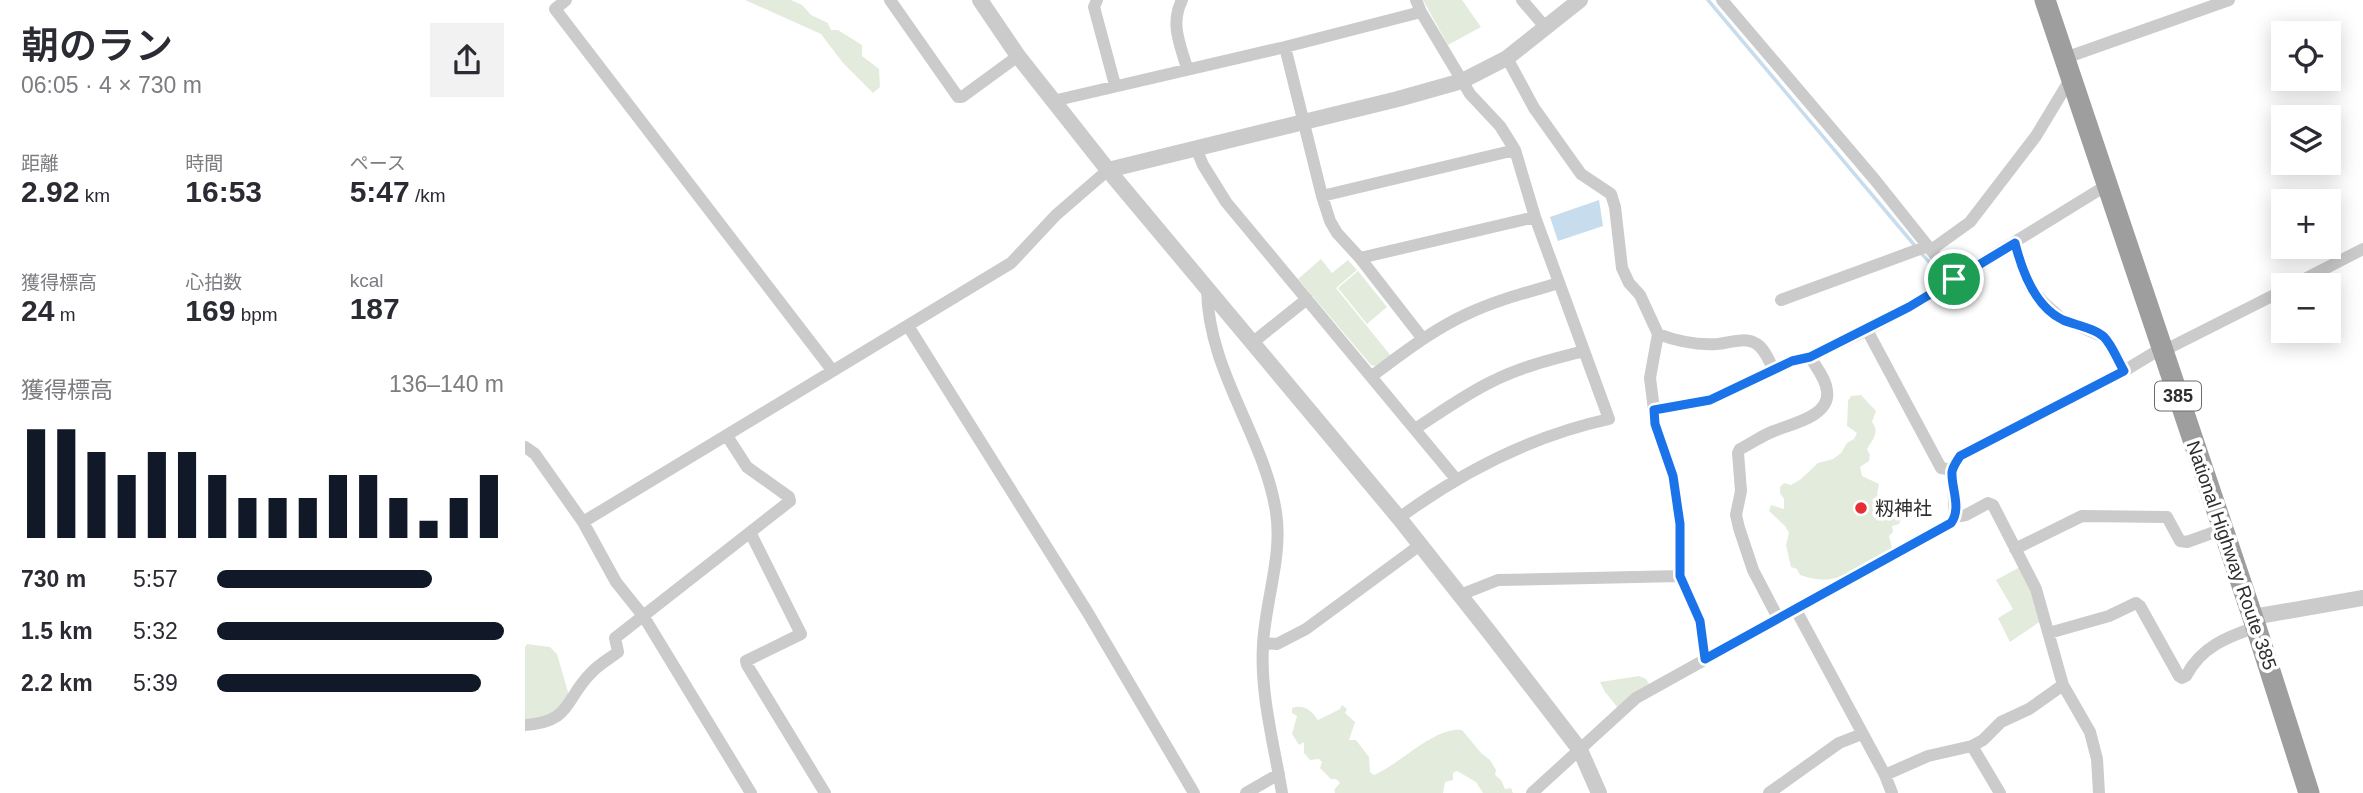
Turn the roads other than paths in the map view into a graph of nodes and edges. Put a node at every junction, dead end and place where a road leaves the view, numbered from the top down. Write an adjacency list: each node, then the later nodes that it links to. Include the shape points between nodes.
1 (566, 0): 47 (street, via 555,9)
2 (890, 0): 14 (street, via 958,97)
3 (980, 0): 14 (street)
4 (1097, 0): 19 (street, via 1094,6)
5 (1182, 0): 16 (street, via 1175,24)
6 (1522, 0): 12 (street)
7 (1580, 0): 12 (street)
8 (1722, 0): 29 (street)
9 (2045, 0): 17 (highway, National Highway Route 385 / 385)
10 (2229, 0): 17 (street)
11 (1418, 6): 13 (street); 18 (street)
12 (1546, 29): 15 (street)
13 (1285, 47): 16 (street); 21 (street)
14 (1018, 56): 20 (street)
15 (1507, 58): 18 (street); 41 (street, via 1534,108 1581,174 1611,194 1622,268)
16 (1187, 68): 19 (street)
17 (2068, 68): 25 (highway, National Highway Route 385 / 385); 29 (street, via 2036,136 1970,222)
18 (1462, 81): 21 (street); 23 (street)
19 (1115, 85): 20 (street)
20 (1053, 101): 24 (street)
21 (1303, 122): 22 (street); 26 (street)
22 (1196, 148): 24 (street); 37 (street, via 1226,202)
23 (1514, 150): 26 (street); 27 (street)
24 (1108, 170): 35 (street); 39 (street, via 1056,215 1011,263)
25 (2107, 185): 28 (street); 44 (highway, National Highway Route 385 / 385)
26 (1322, 196): 31 (street, via 1330,220)
27 (1535, 217): 31 (street); 34 (street)
28 (2015, 243): 33 (street); 49 (street, via 2030,287 2043,303 2062,319 2103,337)
29 (1929, 248): 33 (street); 38 (street)
30 (2363, 249): 32 (street)
31 (1360, 258): 42 (street)
32 (2316, 273)
33 (1954, 279): 40 (street)
34 (1559, 283): 42 (street, via 1489,305); 45 (street)
35 (1207, 289): 43 (street); 72 (street, via 1208,314 1230,390 1271,483 1277,516)
36 (2271, 297): 44 (street)
37 (1307, 299): 43 (street); 50 (street)
38 (1781, 300)
39 (908, 326): 47 (street); 83 (street, via 1088,613)
40 (1867, 330): 46 (street); 55 (street, via 1941,467)
41 (1658, 334): 48 (street, via 1699,343 1754,343); 51 (street, via 1650,378)
42 (1423, 339): 50 (street)
43 (1252, 343): 58 (street)
44 (2162, 348): 49 (street); 60 (highway, National Highway Route 385 / 385)
45 (1584, 351): 52 (street, via 1497,379); 56 (street, via 1609,419 1551,433)
46 (1810, 357): 48 (street); 69 (street, via 1825,382 1828,394 1824,405 1805,421 1773,431 1738,453 1739,528 1753,570)
47 (832, 370): 53 (street)
48 (1774, 370): 51 (street, via 1710,400)
49 (2124, 371): 55 (street, via 1960,456)
50 (1371, 376): 52 (street)
51 (1654, 410): 64 (street, via 1673,476 1680,524)
52 (1415, 429): 56 (street)
53 (727, 436): 59 (street); 61 (street, via 747,467 790,501)
54 (525, 447): 59 (street)
55 (1952, 470): 57 (street)
56 (1456, 479): 58 (street)
57 (1955, 517): 63 (street, via 1993,505); 67 (street)
58 (1399, 518): 62 (street)
59 (583, 522): 68 (street, via 616,582)
60 (2224, 529): 63 (street, via 2187,542 2180,541 2168,517 2082,516); 70 (highway, National Highway Route 385 / 385)
61 (750, 532): 68 (street); 82 (street, via 801,634 746,661 747,665)
62 (1420, 545): 65 (street); 72 (street, via 1306,629 1277,644)
63 (2015, 549): 71 (street, via 2036,589)
64 (1680, 576): 65 (street, via 1498,580); 73 (street, via 1700,621)
65 (1460, 595): 78 (street)
66 (2363, 598): 70 (street)
67 (1795, 610): 69 (street); 76 (street)
68 (644, 617): 75 (street, via 615,638 618,652 591,672 566,710 543,724); 81 (street)
69 (1778, 618): 73 (street)
70 (2254, 622): 71 (street, via 2211,645 2182,678 2136,603); 92 (highway, National Highway Route 385 / 385)
71 (2049, 633): 74 (street)
72 (1263, 643): 79 (street, via 1262,672)
73 (1705, 659): 78 (street, via 1636,698)
74 (2063, 685): 77 (street, via 2001,722); 91 (street, via 2090,732)
75 (525, 725)
76 (1863, 734): 80 (street); 88 (street, via 1839,743)
77 (1972, 746): 80 (street, via 1928,756); 90 (street)
78 (1580, 750): 86 (street); 87 (street)
79 (1279, 774): 84 (street); 85 (street)
80 (1885, 775): 89 (street)
81 (751, 793)
82 (825, 793)
83 (1194, 793)
84 (1246, 793)
85 (1282, 793)
86 (1532, 793)
87 (1599, 793)
88 (1769, 793)
89 (1892, 793)
90 (2000, 793)
91 (2099, 793)
92 (2309, 793)

